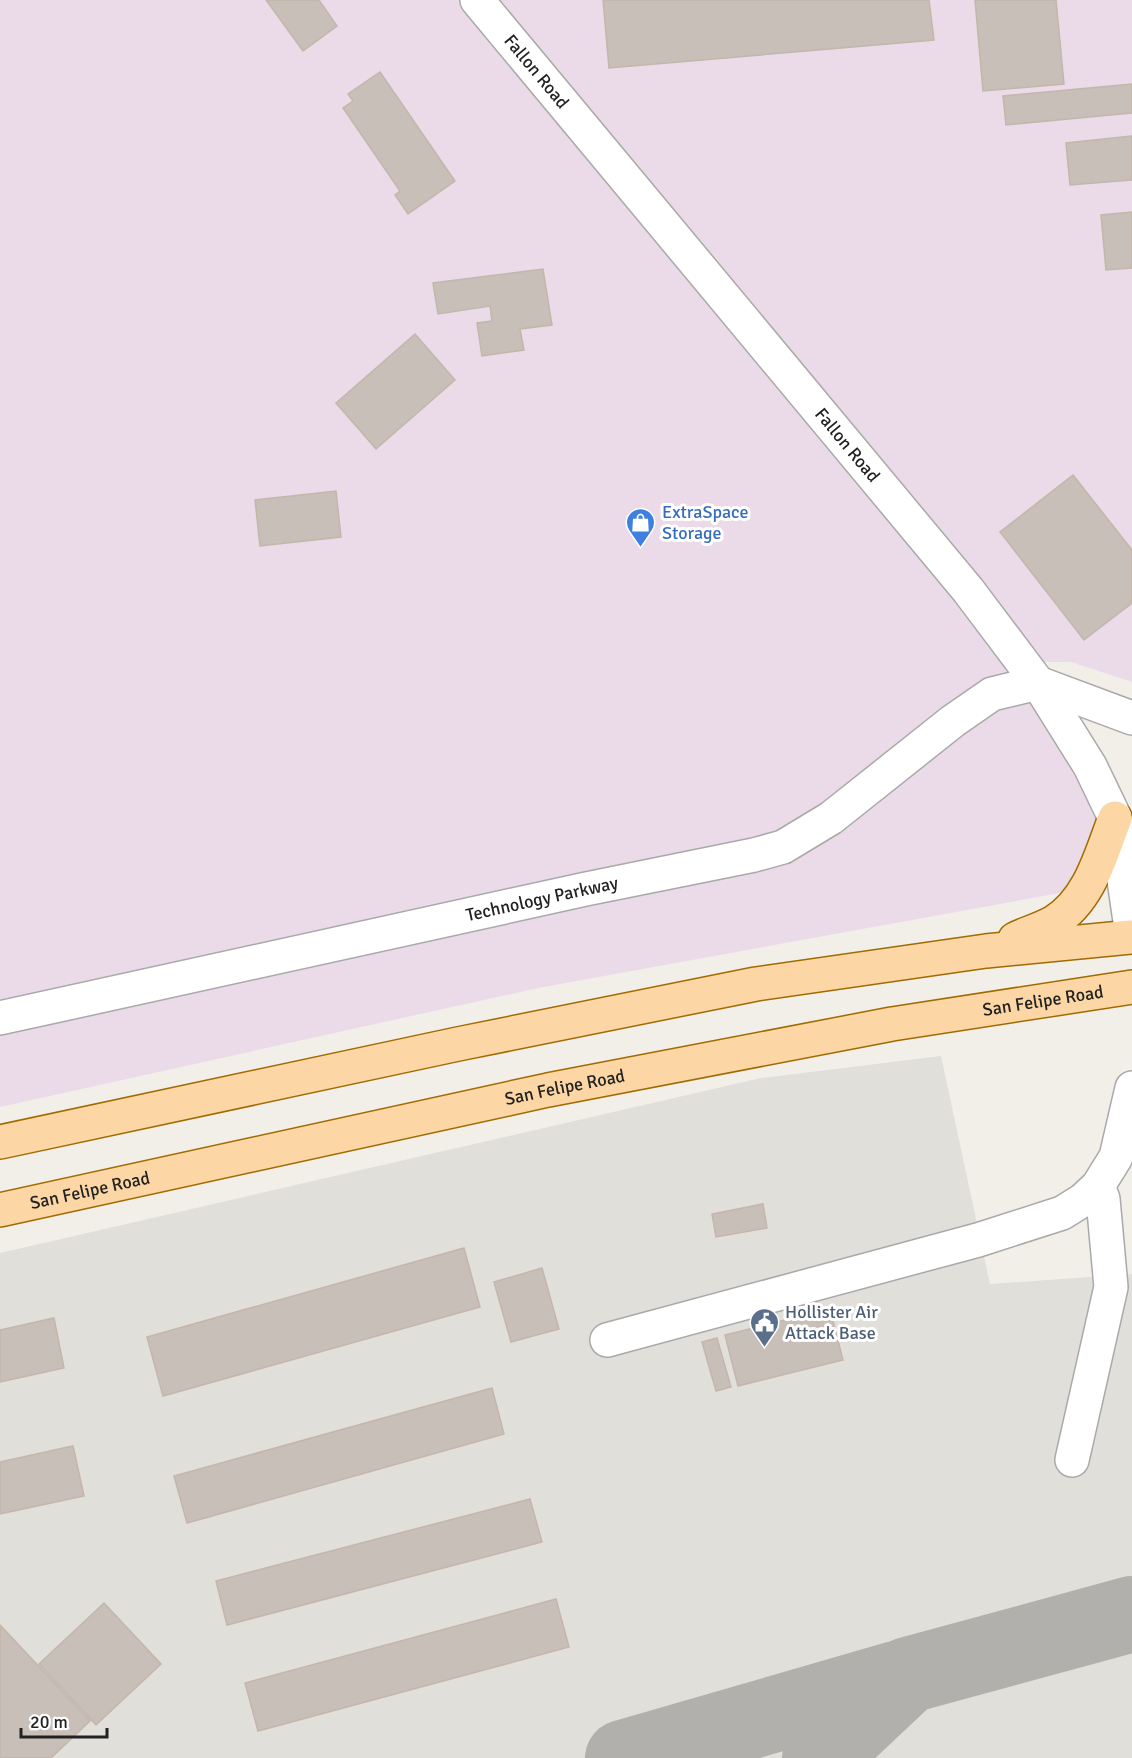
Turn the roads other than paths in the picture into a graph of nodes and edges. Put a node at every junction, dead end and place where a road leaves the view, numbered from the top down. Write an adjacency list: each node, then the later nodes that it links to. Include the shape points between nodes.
1 (477, 0): 2 (street, Fallon Road, via 968,590)
2 (1038, 683): 3 (street); 4 (street, Fallon Road, via 1090,766); 9 (street, Technology Parkway, via 992,694 831,818 783,847)
3 (1132, 718)
4 (1115, 818): 5 (main road); 6 (street, Fallon Road); 7 (main road, via 1088,888 1076,902 1055,921)
5 (1132, 845)
6 (1132, 936): 7 (main road)
7 (986, 951): 11 (main road, via 756,984)
8 (1132, 987): 13 (main road, San Felipe Road, via 892,1024 548,1090)
9 (0, 1018)
10 (1132, 1088): 12 (street, via 1116,1157)
11 (0, 1142)
12 (1098, 1186): 14 (street, via 1062,1213 978,1240); 15 (street, via 1103,1199 1111,1287)
13 (0, 1210)
14 (607, 1340)
15 (1072, 1460)

